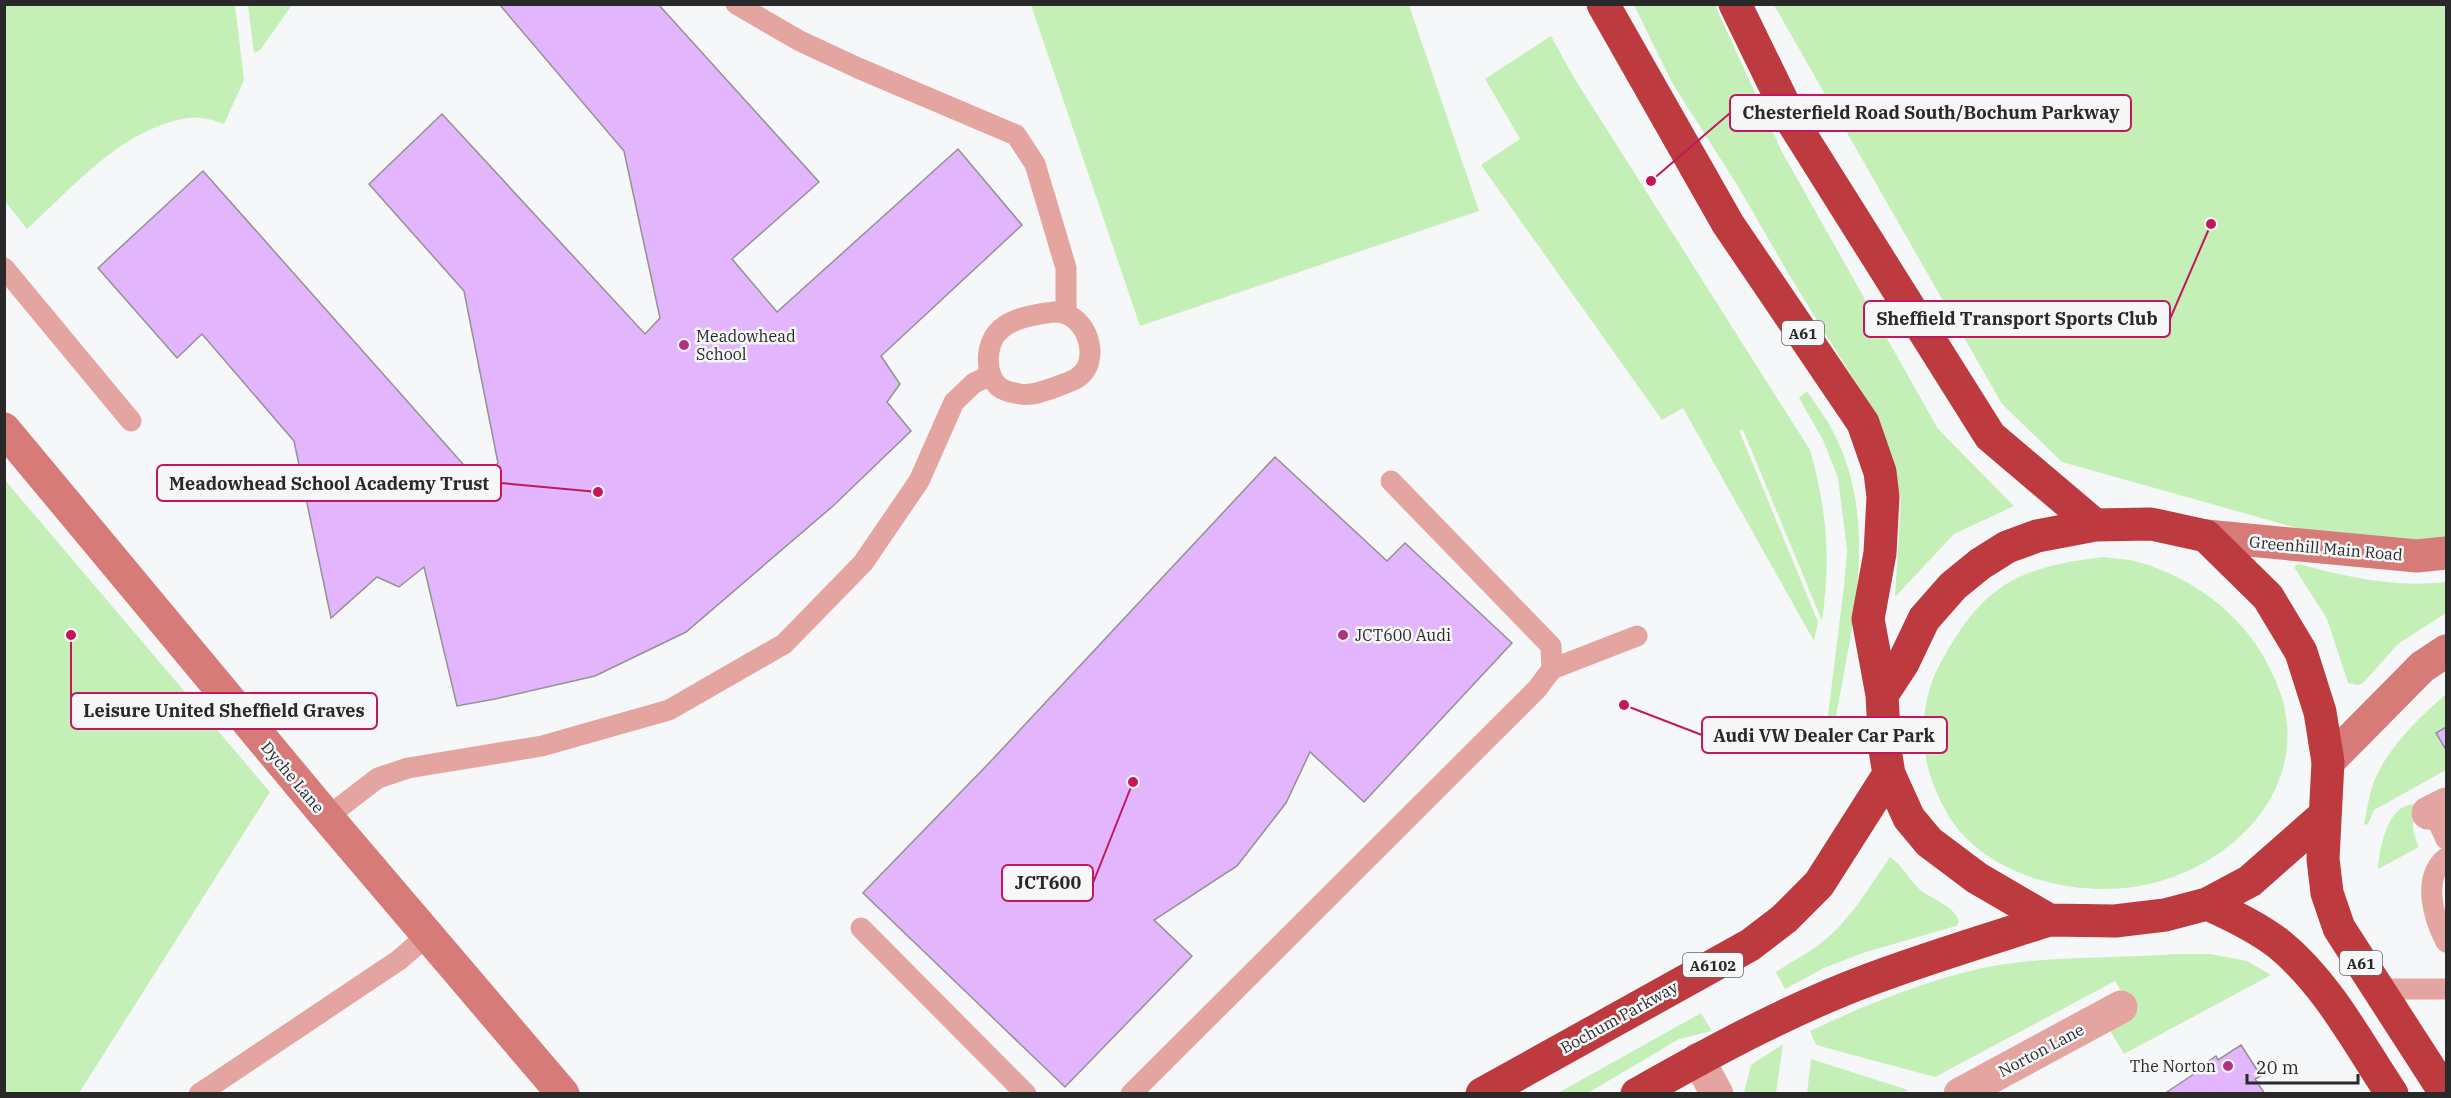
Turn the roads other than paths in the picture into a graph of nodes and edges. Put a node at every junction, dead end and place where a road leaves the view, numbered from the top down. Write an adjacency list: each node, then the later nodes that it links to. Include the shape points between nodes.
1 (736, 4): 5 (lane, via 800,41 1016,135 1035,164 1066,268)
2 (1603, 4): 16 (highway, A61, via 1728,224 1863,423 1880,472 1883,497 1880,552 1868,619)
3 (1735, 4): 10 (highway, via 1792,121 1990,436)
4 (4, 268): 7 (lane)
5 (1066, 314): 6 (lane, via 1033,315 1000,329 992,339 988,357); 6 (lane, via 1078,322 1091,352 1078,377 1046,391 1024,394 999,387)
6 (991, 375): 20 (lane, via 954,402 919,481 863,563 784,644 669,710 542,746 408,768 378,778)
7 (131, 421)
8 (4, 429): 20 (street, Dyche Lane)
9 (1391, 481): 15 (lane, via 1551,646)
10 (2095, 525): 11 (highway, via 2151,524); 16 (highway, via 2007,547 1980,564 1953,586 1924,619)
11 (2206, 537): 12 (street, Greenhill Main Road, via 2417,556); 17 (highway, via 2268,597 2301,652 2320,712)
12 (2446, 554)
13 (1637, 636): 15 (lane)
14 (2446, 651): 17 (street, via 2422,667)
15 (1552, 669): 34 (lane, via 1538,689)
16 (1882, 695): 18 (highway)
17 (2328, 762): 19 (highway)
18 (1889, 774): 23 (highway, via 1909,818 1929,842 1977,878); 35 (highway, Bochum Parkway / A6102, via 1819,884 1784,919 1750,945)
19 (2325, 816): 22 (highway, via 2250,881); 27 (highway, A61, via 2323,859 2330,905 2339,928)
20 (327, 817): 25 (street, Dyche Lane)
21 (2446, 858): 26 (lane, via 2435,874 2432,888 2433,908)
22 (2207, 904): 23 (highway, via 2165,915 2115,921); 39 (highway, A61, via 2253,927 2304,967)
23 (2049, 920): 30 (highway, via 1871,979 1783,1016)
24 (861, 928): 33 (lane)
25 (429, 934): 31 (lane, via 399,960); 32 (street, Dyche Lane)
26 (2446, 942)
27 (2377, 989): 28 (lane); 40 (highway, A61)
28 (2446, 989)
29 (2121, 1007): 38 (street, Norton Lane)
30 (1698, 1059): 36 (highway); 37 (street)
31 (199, 1094)
32 (563, 1094)
33 (1026, 1094)
34 (1131, 1094)
35 (1482, 1094)
36 (1637, 1094)
37 (1717, 1094)
38 (1960, 1094)
39 (2392, 1094)
40 (2446, 1094)

